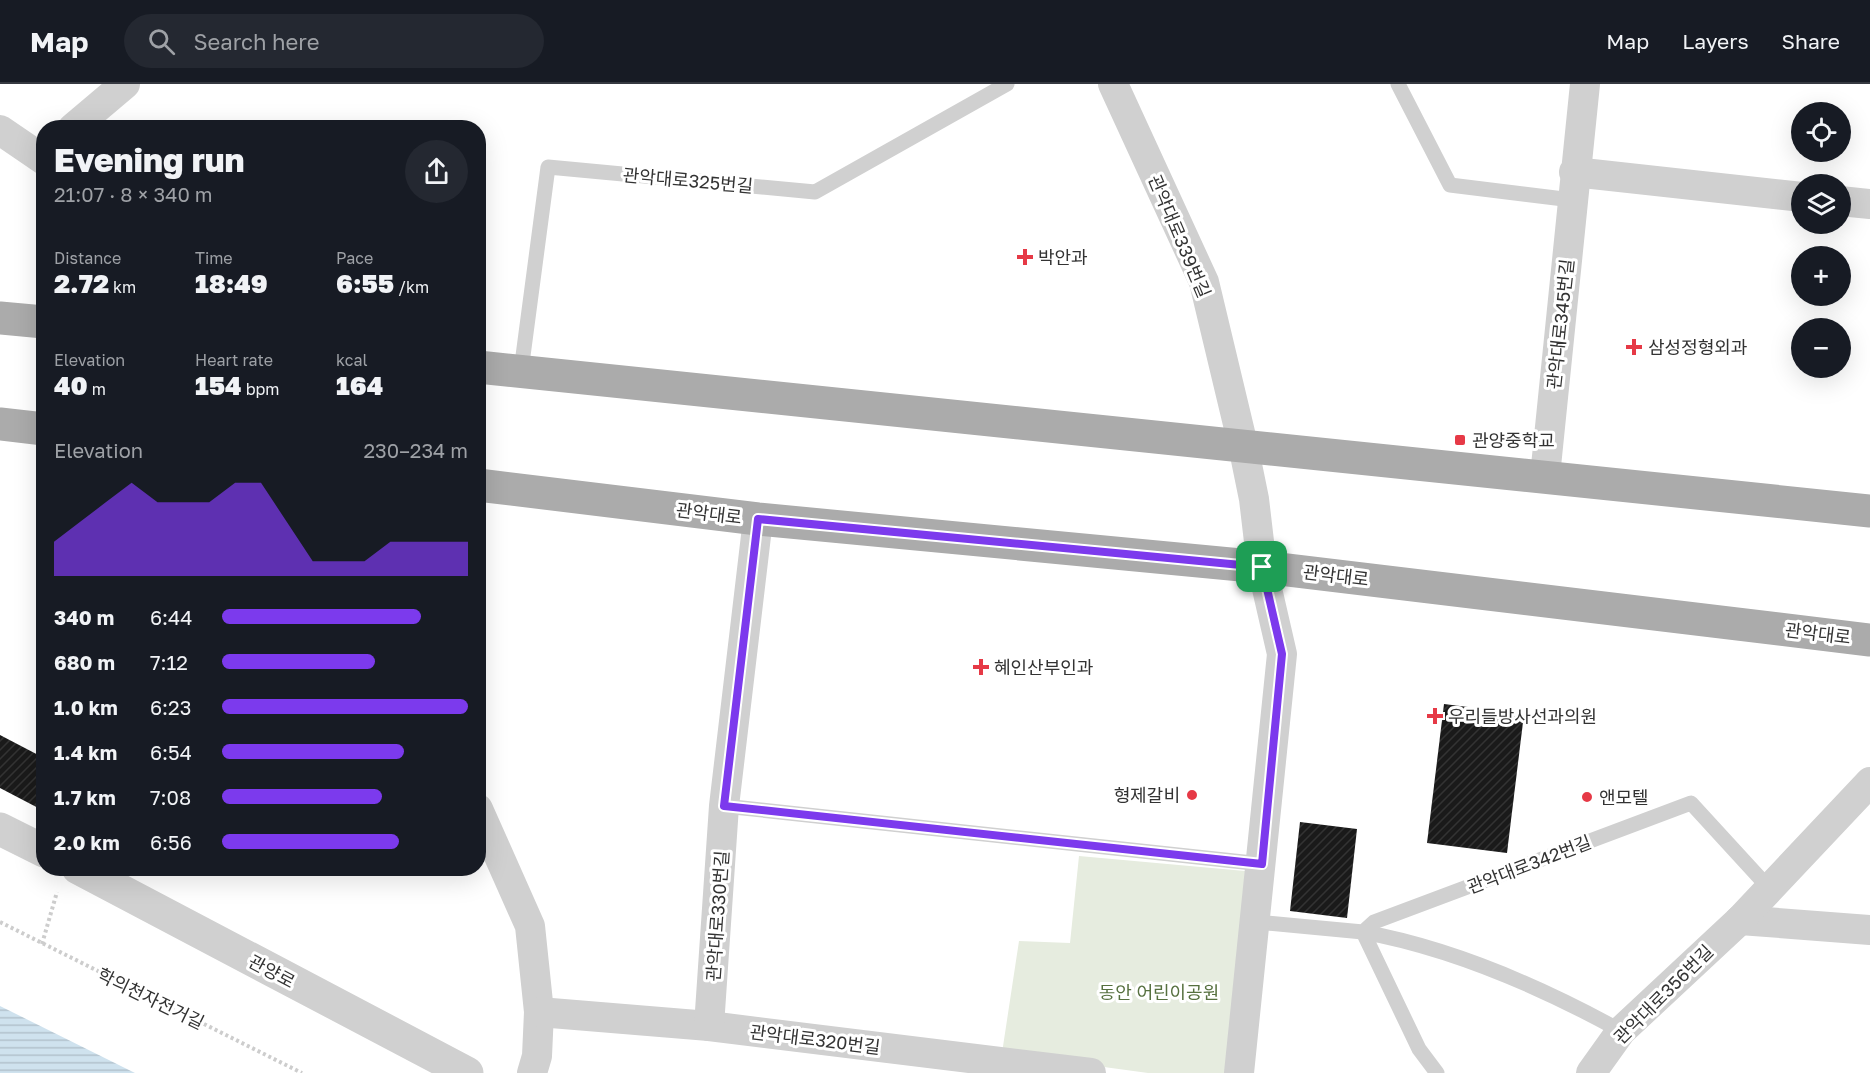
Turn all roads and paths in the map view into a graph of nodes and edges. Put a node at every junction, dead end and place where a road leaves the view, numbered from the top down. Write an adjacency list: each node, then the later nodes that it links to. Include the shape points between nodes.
1 (125, 84): 6 (street)
2 (1006, 84): 16 (lane, 관악대로325번길, via 815,192 548,167)
3 (1113, 84): 19 (street, 관악대로339번길, via 1204,282)
4 (1398, 84): 9 (lane, via 1450,185)
5 (1585, 84): 9 (street, 관악대로345번길)
6 (82, 120)
7 (0, 130): 8 (street)
8 (36, 152)
9 (1573, 186): 10 (street); 20 (street, 관악대로345번길)
10 (1791, 196)
11 (1851, 202): 12 (street)
12 (1870, 204)
13 (0, 318): 14 (main road)
14 (36, 321)
15 (486, 368): 16 (main road)
16 (521, 371): 19 (main road)
17 (0, 424): 18 (main road)
18 (36, 428)
19 (1243, 445): 20 (main road); 24 (street, 관악대로339번길)
20 (1545, 477): 22 (main road)
21 (486, 485): 23 (main road, 관악대로)
22 (1870, 511)
23 (758, 519): 24 (main road, 관악대로); 27 (street, 관악대로330번길)
24 (1262, 567): 25 (main road, 관악대로); 31 (street, via 1282,654)
25 (1870, 640)
26 (1870, 782): 33 (street, 관악대로356번길)
27 (724, 806): 31 (lane); 41 (street, 관악대로330번길)
28 (486, 827): 40 (street, via 530,926)
29 (0, 829): 30 (street)
30 (36, 847)
31 (1262, 864): 36 (street)
32 (68, 879): 39 (path); 44 (street, 관양로)
33 (1768, 887): 34 (street, 관악대로356번길); 38 (lane, 관악대로342번길, via 1691,803 1374,922)
34 (1740, 920): 37 (street); 42 (street, 관악대로356번길)
35 (0, 922): 39 (path, 학의천자전거길)
36 (1256, 922): 38 (lane); 47 (street)
37 (1870, 930)
38 (1363, 932): 42 (lane, via 1404,939 1444,953 1571,1003); 48 (lane, via 1419,1049)
39 (42, 944): 43 (path, 학의천자전거길)
40 (539, 1012): 41 (street, 관악대로320번길); 45 (street, via 537,1056)
41 (709, 1026): 46 (street, 관악대로320번길)
42 (1621, 1031): 49 (street, 관악대로356번길)
43 (302, 1073)
44 (467, 1073)
45 (532, 1073)
46 (1091, 1073)
47 (1239, 1073)
48 (1437, 1073)
49 (1591, 1073)

